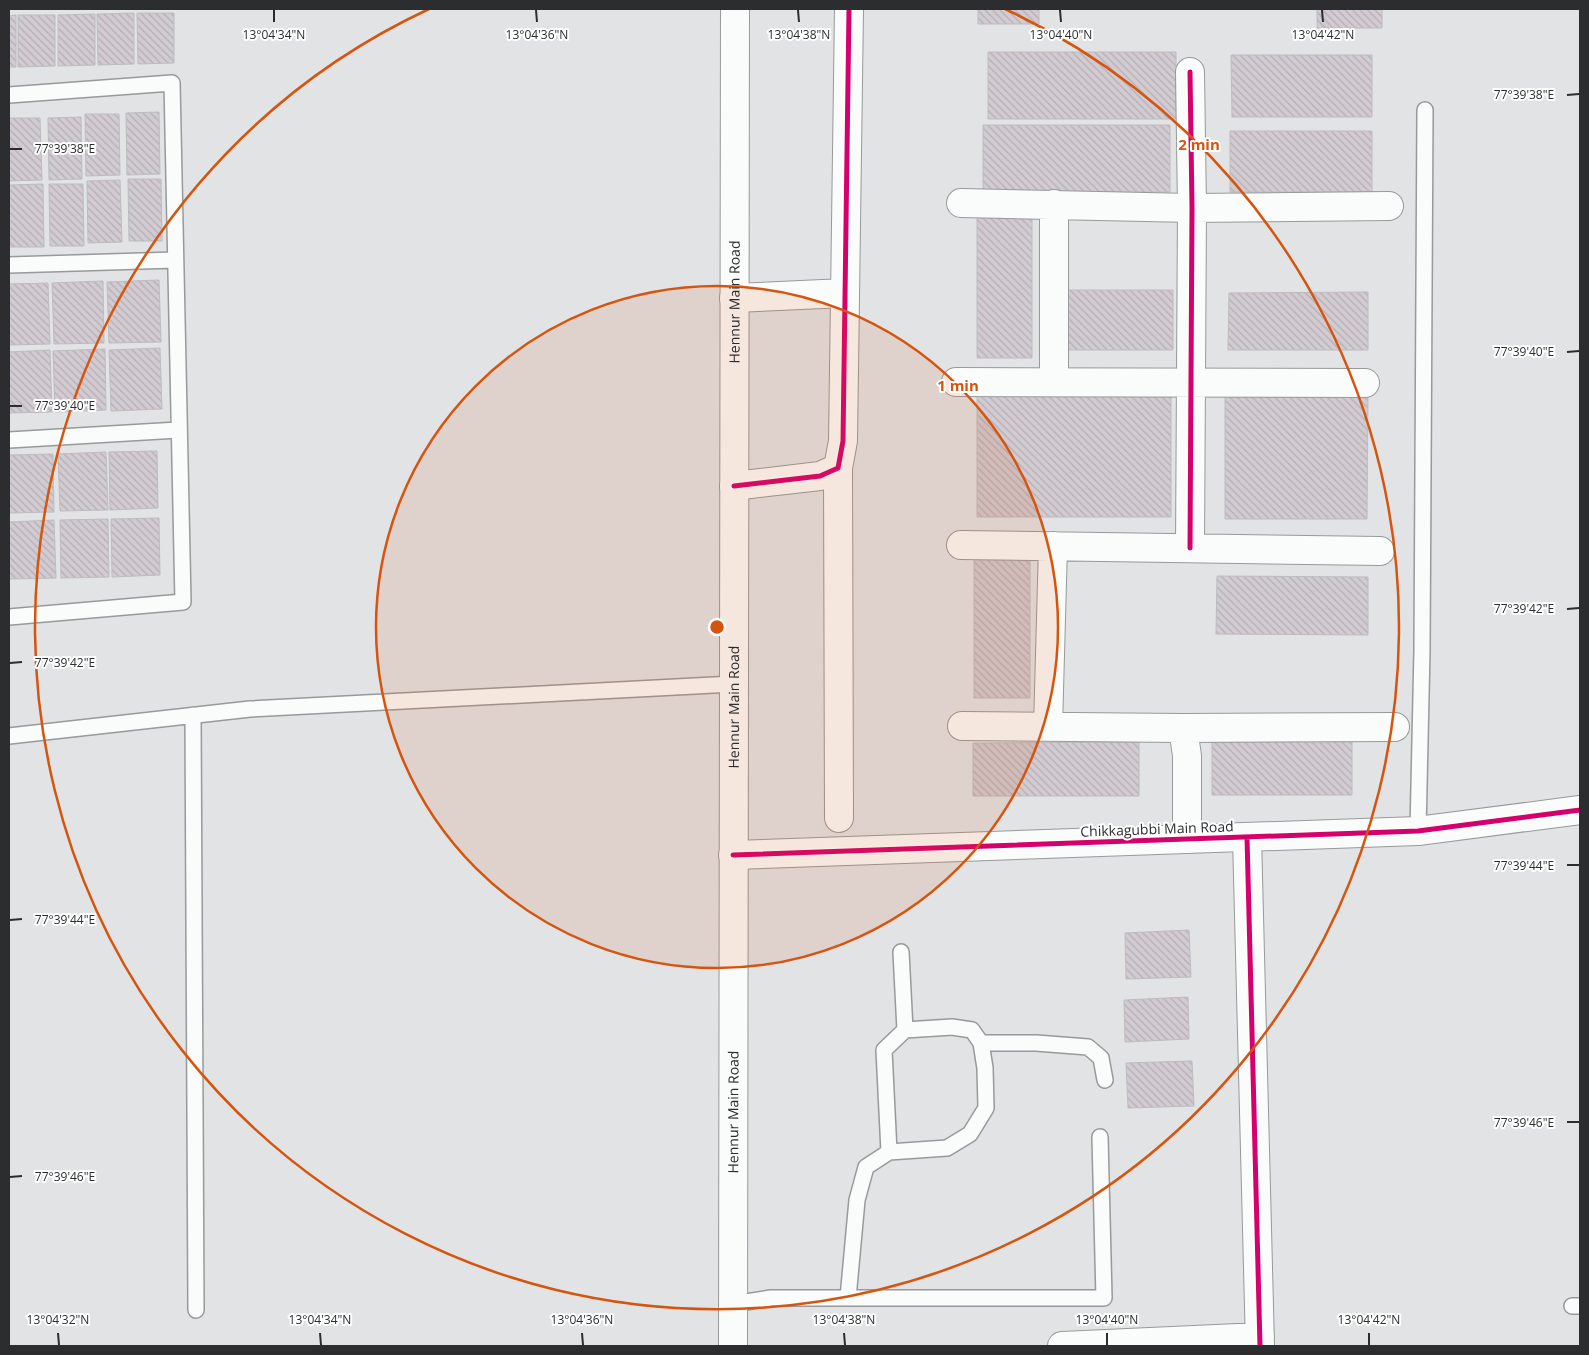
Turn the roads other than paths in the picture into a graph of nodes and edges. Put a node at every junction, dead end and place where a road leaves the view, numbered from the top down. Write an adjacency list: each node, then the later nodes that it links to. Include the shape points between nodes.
1 (735, 9): 13 (street, Hennur Main Road)
2 (849, 9): 12 (street)
3 (1190, 72): 9 (street)
4 (9, 95): 10 (lane, via 172,83)
5 (1425, 110): 36 (lane)
6 (960, 203): 7 (street)
7 (1054, 204): 9 (street); 15 (street)
8 (1390, 206): 9 (street)
9 (1192, 208): 16 (street)
10 (175, 260): 11 (lane); 18 (lane)
11 (9, 265)
12 (845, 292): 13 (street); 20 (street, via 843,441)
13 (734, 298): 21 (street, Hennur Main Road)
14 (956, 382): 15 (street)
15 (1054, 382): 16 (street)
16 (1191, 383): 17 (street); 24 (street)
17 (1366, 383)
18 (178, 430): 19 (lane); 26 (lane, via 183,602)
19 (9, 440)
20 (838, 468): 21 (street, via 820,476); 35 (street)
21 (734, 486): 27 (street, Hennur Main Road)
22 (961, 545): 23 (street)
23 (1053, 546): 24 (street); 30 (street)
24 (1190, 548): 25 (street)
25 (1380, 551)
26 (9, 617)
27 (734, 684): 28 (lane, via 250,709); 39 (street, Hennur Main Road)
28 (193, 715): 33 (lane); 48 (lane)
29 (962, 726): 30 (street)
30 (1048, 727): 32 (street)
31 (1395, 727): 32 (street)
32 (1183, 728): 38 (street, via 1187,756)
33 (9, 736)
34 (1580, 810): 36 (street, Chikkagubbi Main Road)
35 (839, 818)
36 (1418, 831): 37 (street, Chikkagubbi Main Road)
37 (1247, 837): 38 (street, Chikkagubbi Main Road); 49 (street)
38 (1187, 839): 39 (street, Chikkagubbi Main Road)
39 (733, 855): 47 (street, Hennur Main Road)
40 (901, 952): 41 (lane)
41 (905, 1030): 42 (lane, via 952,1027 972,1030); 45 (lane, via 884,1050)
42 (981, 1044): 43 (lane, via 1036,1043 1088,1047 1101,1058); 45 (lane, via 986,1108 970,1134 947,1148)
43 (1105, 1080)
44 (1100, 1137): 46 (lane, via 1104,1298)
45 (889, 1152): 46 (lane, via 866,1167 857,1200)
46 (848, 1298): 47 (lane, via 771,1298)
47 (733, 1304): 50 (street, Hennur Main Road)
48 (196, 1310)
49 (1260, 1342): 51 (street)
50 (733, 1346)
51 (1062, 1346)

